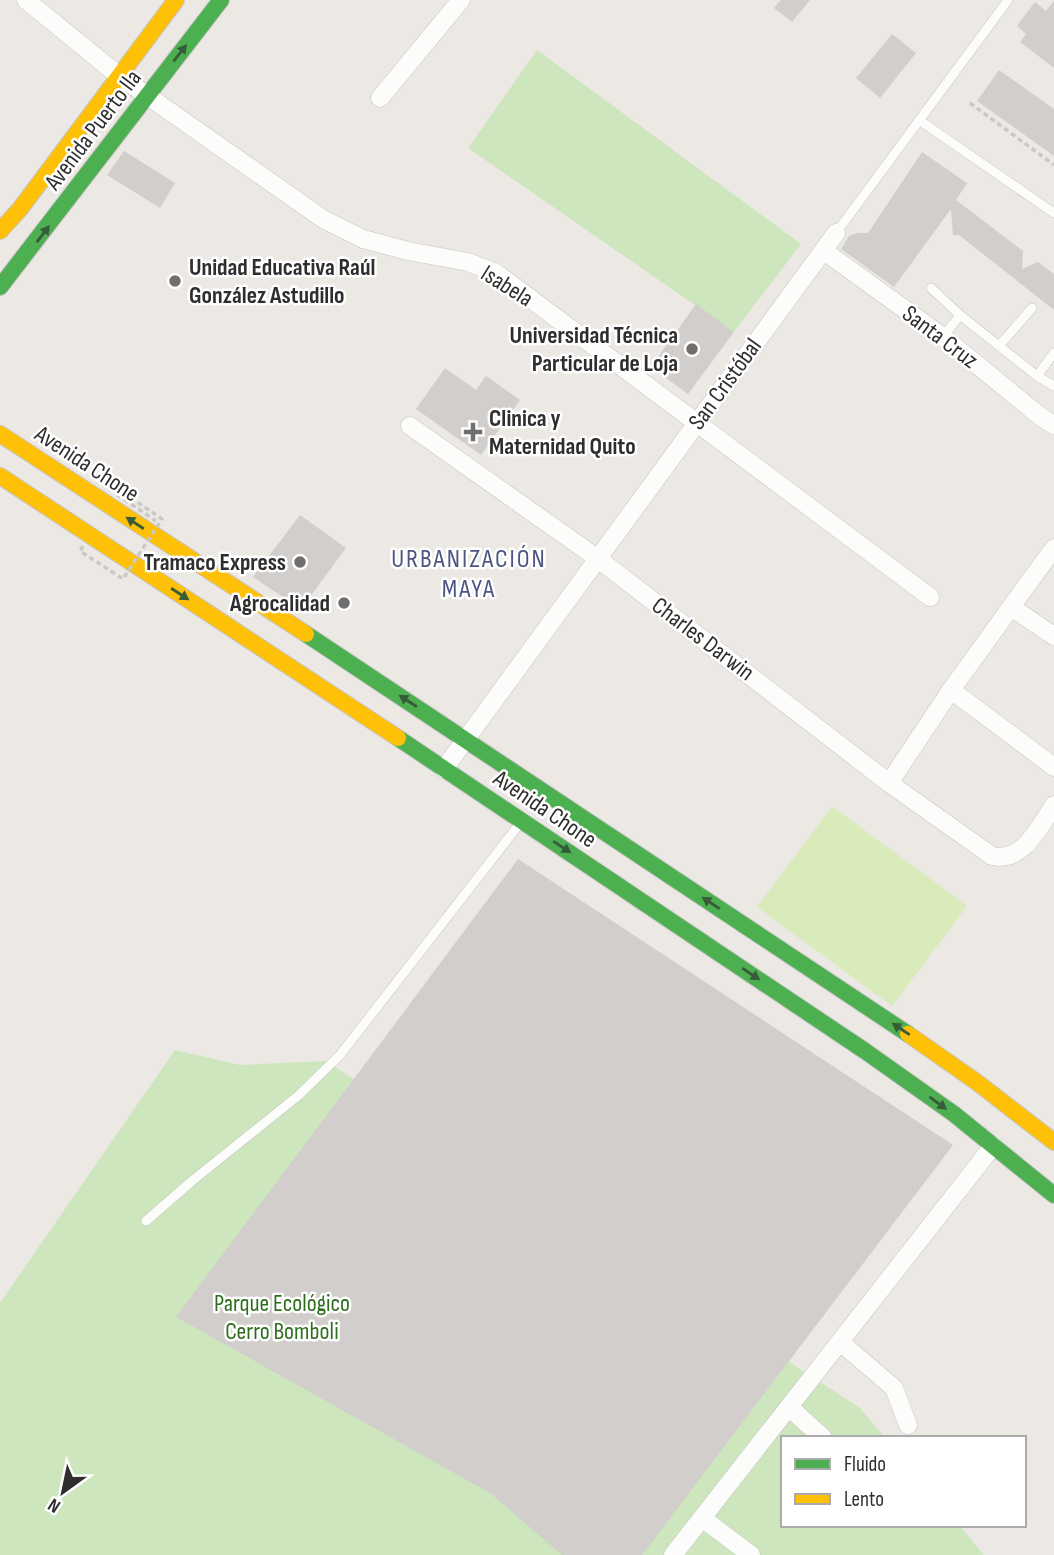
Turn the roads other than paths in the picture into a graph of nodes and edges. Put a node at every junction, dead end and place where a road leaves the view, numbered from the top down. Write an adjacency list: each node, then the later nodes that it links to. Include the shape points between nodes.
1 (26, 0): 6 (street, Isabela)
2 (176, 0): 6 (main road, Avenida Puerto Ila)
3 (221, 0): 7 (main road, Avenida Puerto Ila, one-way to 3)
4 (461, 0): 8 (street)
5 (1008, 0): 9 (lane, San Cristóbal)
6 (118, 75): 7 (street, Isabela); 11 (main road, Avenida Puerto Ila)
7 (147, 96): 14 (main road, Avenida Puerto Ila, one-way to 7); 23 (street, Isabela, via 323,219 363,239 468,262 496,274)
8 (380, 98)
9 (919, 120): 10 (lane); 12 (lane, San Cristóbal)
10 (1054, 214)
11 (0, 231)
12 (836, 233): 13 (street, San Cristóbal)
13 (824, 251): 18 (street, Santa Cruz); 23 (street, San Cristóbal)
14 (0, 287)
15 (931, 288): 17 (lane)
16 (1032, 307): 19 (lane)
17 (960, 315): 18 (lane); 19 (lane)
18 (943, 337): 24 (street, Santa Cruz)
19 (999, 346): 21 (lane)
20 (1054, 353): 21 (lane)
21 (1037, 376): 22 (lane)
22 (1054, 386)
23 (697, 422): 29 (street, San Cristóbal); 30 (street, Isabela)
24 (1054, 425)
25 (410, 426): 29 (street, Charles Darwin)
26 (0, 434): 34 (main road, Avenida Chone, one-way to 26)
27 (0, 476): 36 (main road, Avenida Chone, one-way to 36)
28 (1054, 548): 31 (street)
29 (597, 558): 34 (street, San Cristóbal); 37 (street, Charles Darwin)
30 (930, 597)
31 (1011, 607): 32 (street); 33 (street)
32 (1054, 636)
33 (951, 690): 35 (street); 37 (street)
34 (465, 738): 36 (street, San Cristóbal); 40 (main road, Avenida Chone, one-way to 34, via 914,1038)
35 (1054, 767)
36 (444, 769): 39 (main road, Avenida Chone)
37 (889, 783): 38 (street, Charles Darwin, via 992,856 1002,858 1023,849)
38 (1054, 805)
39 (522, 820): 41 (main road, Avenida Chone, one-way to 41, via 865,1051); 43 (lane, via 340,1055 299,1095)
40 (1054, 1142)
41 (993, 1146): 42 (main road, Avenida Chone); 44 (street)
42 (1054, 1195)
43 (146, 1221)
44 (840, 1342): 45 (street); 46 (street, via 894,1388)
45 (789, 1407): 47 (street); 48 (street)
46 (908, 1425)
47 (821, 1436)
48 (702, 1518): 49 (street); 50 (street)
49 (673, 1555)
50 (751, 1555)

